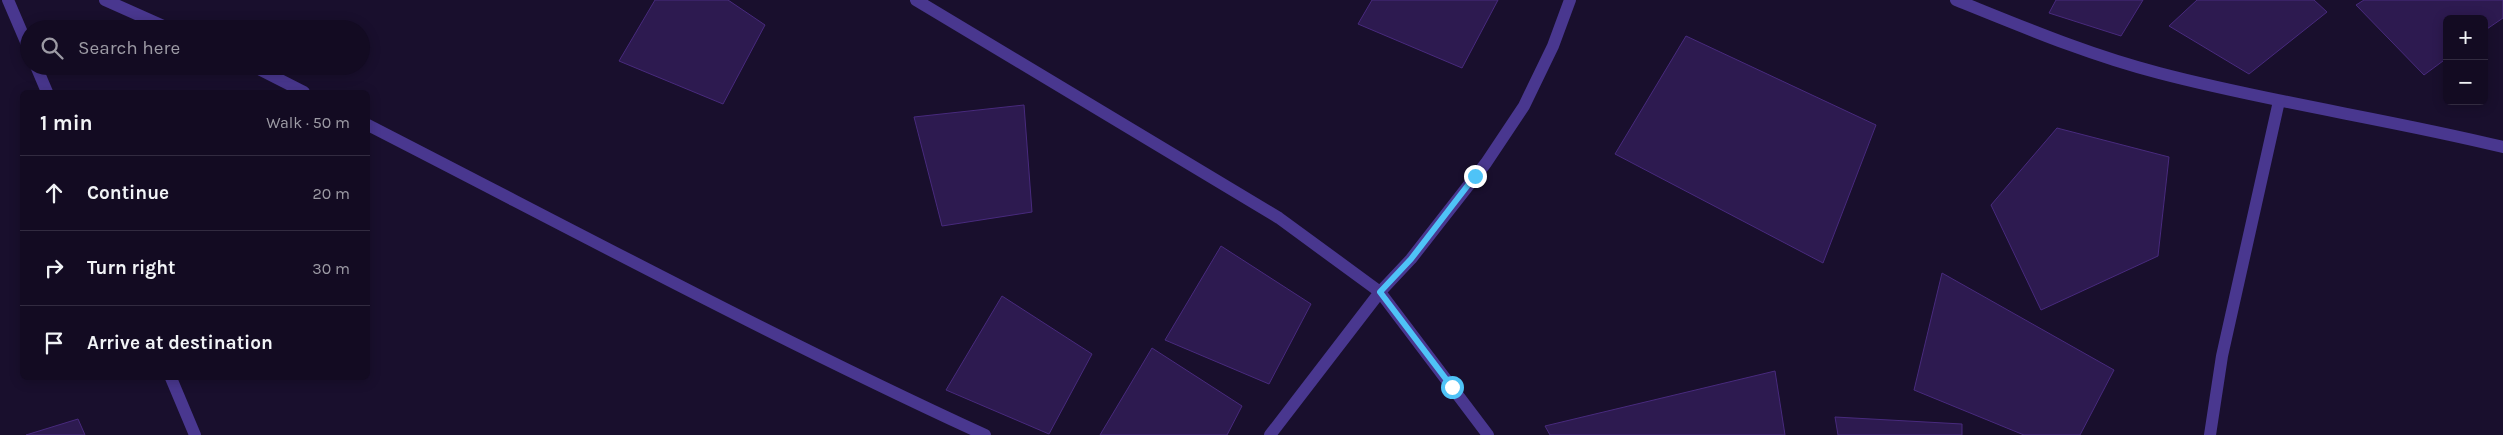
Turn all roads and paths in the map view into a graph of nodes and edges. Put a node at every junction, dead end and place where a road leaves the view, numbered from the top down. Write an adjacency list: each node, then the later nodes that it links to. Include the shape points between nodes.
1 (8, 0): 7 (street)
2 (105, 0): 6 (street)
3 (916, 0): 15 (street, via 1279,218)
4 (1570, 0): 15 (street, via 1553,46 1524,106 1486,163 1411,259)
5 (1956, 0): 12 (street, via 2087,51 2157,73)
6 (150, 20)
7 (20, 29)
8 (40, 75): 10 (street)
9 (270, 75): 11 (street)
10 (46, 90)
11 (300, 90)
12 (2279, 101): 14 (street); 21 (street, via 2222,356)
13 (370, 126): 18 (street, via 729,312)
14 (2503, 147)
15 (1380, 292): 19 (street); 20 (street)
16 (172, 380): 17 (street)
17 (195, 435)
18 (985, 435)
19 (1270, 435)
20 (1488, 435)
21 (2210, 435)

